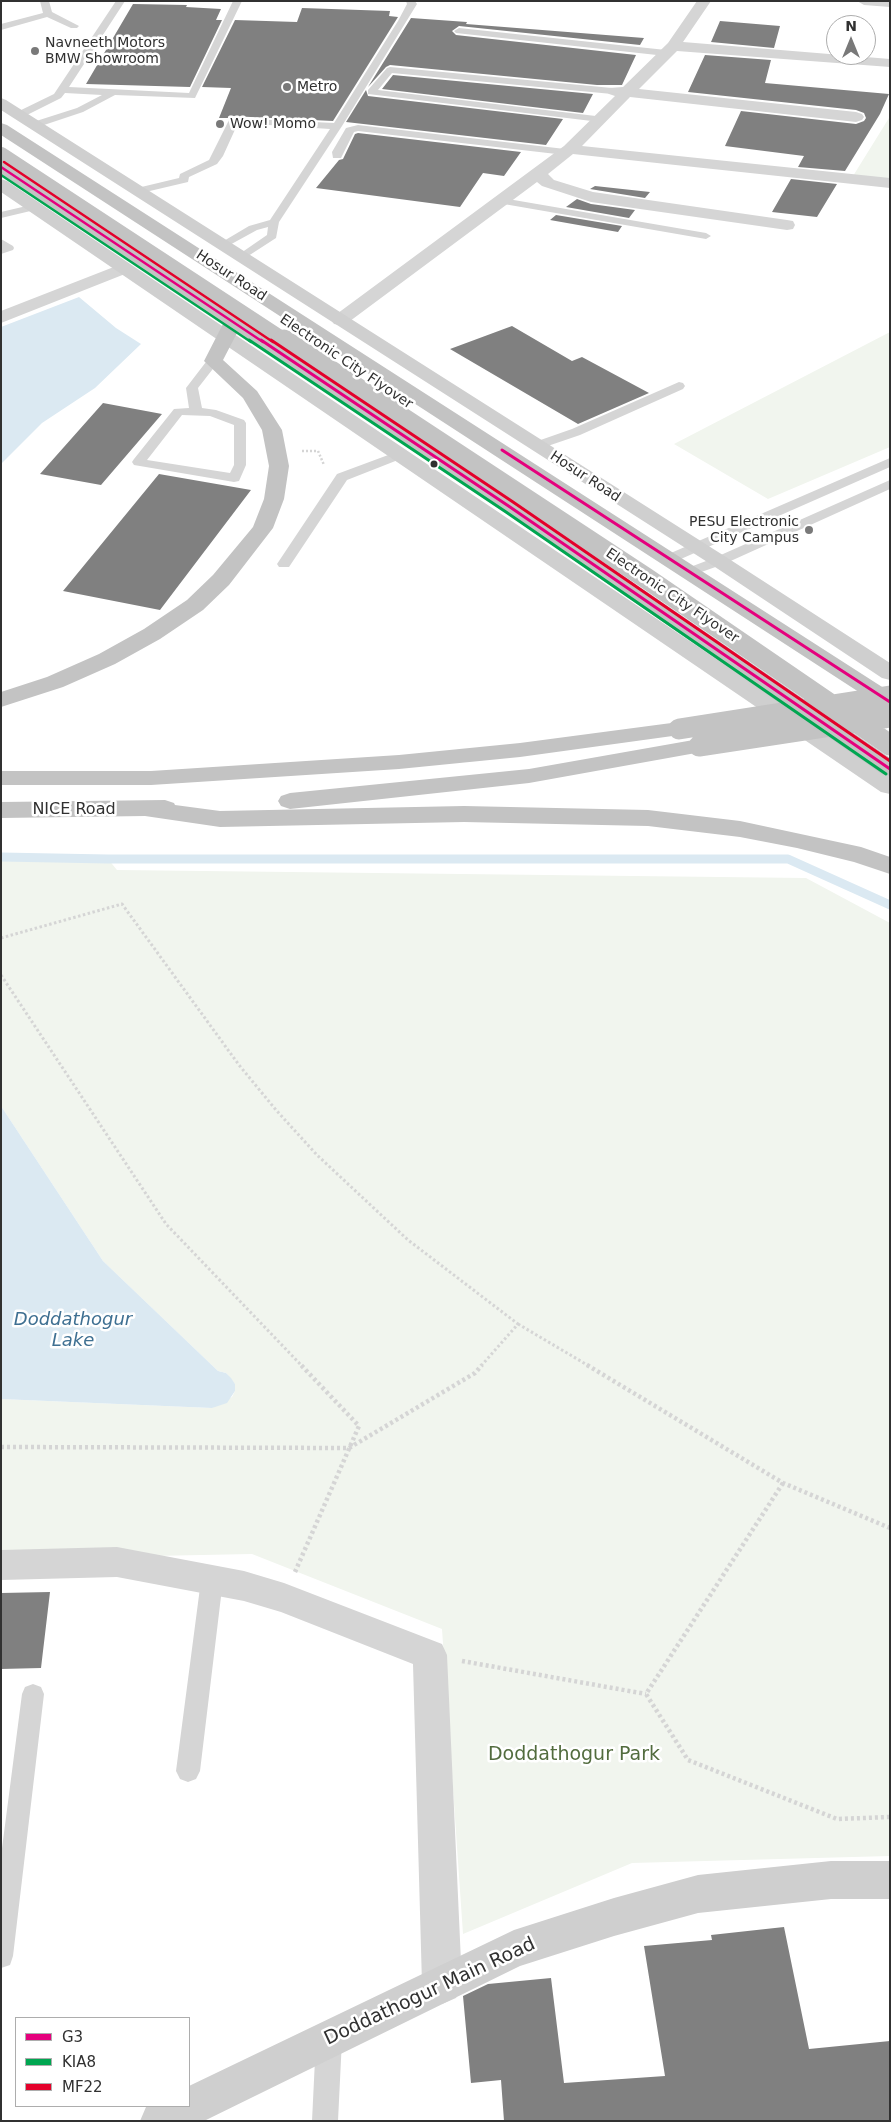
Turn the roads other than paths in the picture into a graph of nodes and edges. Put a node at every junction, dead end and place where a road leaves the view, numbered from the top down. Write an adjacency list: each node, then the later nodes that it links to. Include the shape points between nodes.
1 (44, 1): 8 (lane)
2 (120, 1): 14 (lane)
3 (238, 1): 15 (lane, via 192,96)
4 (410, 1): 21 (lane, via 412,4 403,21)
5 (704, 1): 12 (street)
6 (864, 1): 7 (street)
7 (890, 3)
8 (48, 14): 9 (lane); 10 (lane)
9 (74, 26)
10 (1, 27)
11 (459, 31): 12 (lane)
12 (670, 49): 13 (street); 16 (street)
13 (890, 63)
14 (62, 90): 15 (lane); 18 (lane)
15 (114, 92): 18 (lane, via 63,115)
16 (619, 92): 19 (street); 20 (street); 20 (lane, via 390,70 371,92)
17 (1, 103): 18 (street, Hosur Road)
18 (29, 115): 32 (street, Hosur Road)
19 (856, 118)
20 (600, 119): 24 (street)
21 (337, 126): 29 (lane, via 234,120 216,159); 36 (lane)
22 (1, 128): 55 (highway, Hosur Road)
23 (1, 137): 64 (highway, Electronic City Flyover, bridge)
24 (568, 150): 26 (lane, via 358,128 350,130); 28 (street); 30 (street)
25 (1, 155): 65 (highway, Electronic City Flyover, bridge, via 638,573)
26 (337, 156)
27 (1, 168): 46 (highway)
28 (537, 174): 33 (street); 37 (street, via 548,183 591,197)
29 (184, 176): 32 (lane, via 175,175); 32 (lane, via 184,180)
30 (890, 183)
31 (1, 184): 34 (street)
32 (131, 186): 40 (street, Hosur Road)
33 (502, 201): 38 (lane); 45 (street)
34 (35, 207): 35 (lane); 43 (street)
35 (1, 215)
36 (274, 222): 40 (lane, via 253,228); 42 (lane, via 272,236)
37 (787, 225)
38 (706, 236)
39 (1, 242): 41 (lane, via 9,248)
40 (222, 245): 42 (street, Hosur Road)
41 (1, 251)
42 (242, 257): 45 (street, Hosur Road)
43 (124, 268): 44 (street); 46 (street)
44 (1, 318)
45 (340, 320): 50 (street, Hosur Road)
46 (229, 330): 47 (highway); 51 (street); 66 (highway, via 502,502)
47 (213, 361): 49 (lane, via 192,388); 61 (highway, via 250,395 272,430 278,466 274,499 263,528 221,580 194,605 152,634 55,682)
48 (679, 386): 50 (lane, via 576,432)
49 (196, 411): 49 (lane, via 178,412 138,462 234,478 240,465 240,423)
50 (536, 446): 54 (street, Hosur Road)
51 (399, 455): 57 (lane, via 342,477); 68 (street)
52 (890, 462): 54 (lane)
53 (890, 484): 56 (lane)
54 (696, 548): 55 (lane); 56 (street, Hosur Road)
55 (669, 559): 58 (highway, Hosur Road)
56 (719, 561): 58 (lane); 59 (street, Hosur Road)
57 (284, 564)
58 (690, 572): 62 (highway, Hosur Road)
59 (890, 673)
60 (890, 696): 67 (highway, bridge, via 520,750 398,762 151,778)
61 (1, 700)
62 (890, 702)
63 (890, 717): 69 (highway, bridge, via 510,778 256,804)
64 (890, 722)
65 (890, 745)
66 (890, 769)
67 (1, 778)
68 (890, 787)
69 (148, 809): 70 (highway, NICE Road); 71 (highway, via 220,819 464,814 648,818 740,829 797,840 861,855)
70 (1, 810)
71 (890, 866)
72 (1, 1566): 73 (street, via 117,1562)
73 (212, 1580): 75 (lane); 78 (street, via 284,1598 430,1655)
74 (33, 1694): 77 (lane)
75 (188, 1771)
76 (890, 1880): 78 (street, Doddathogur Main Road, via 831,1880 698,1894 514,1949)
77 (1, 1956)
78 (442, 1984): 79 (street, Doddathogur Main Road)
79 (329, 2039): 80 (street, Doddathogur Main Road); 83 (lane)
80 (190, 2106)
81 (189, 2107): 82 (street, Doddathogur Main Road)
82 (160, 2121)
83 (325, 2121)

